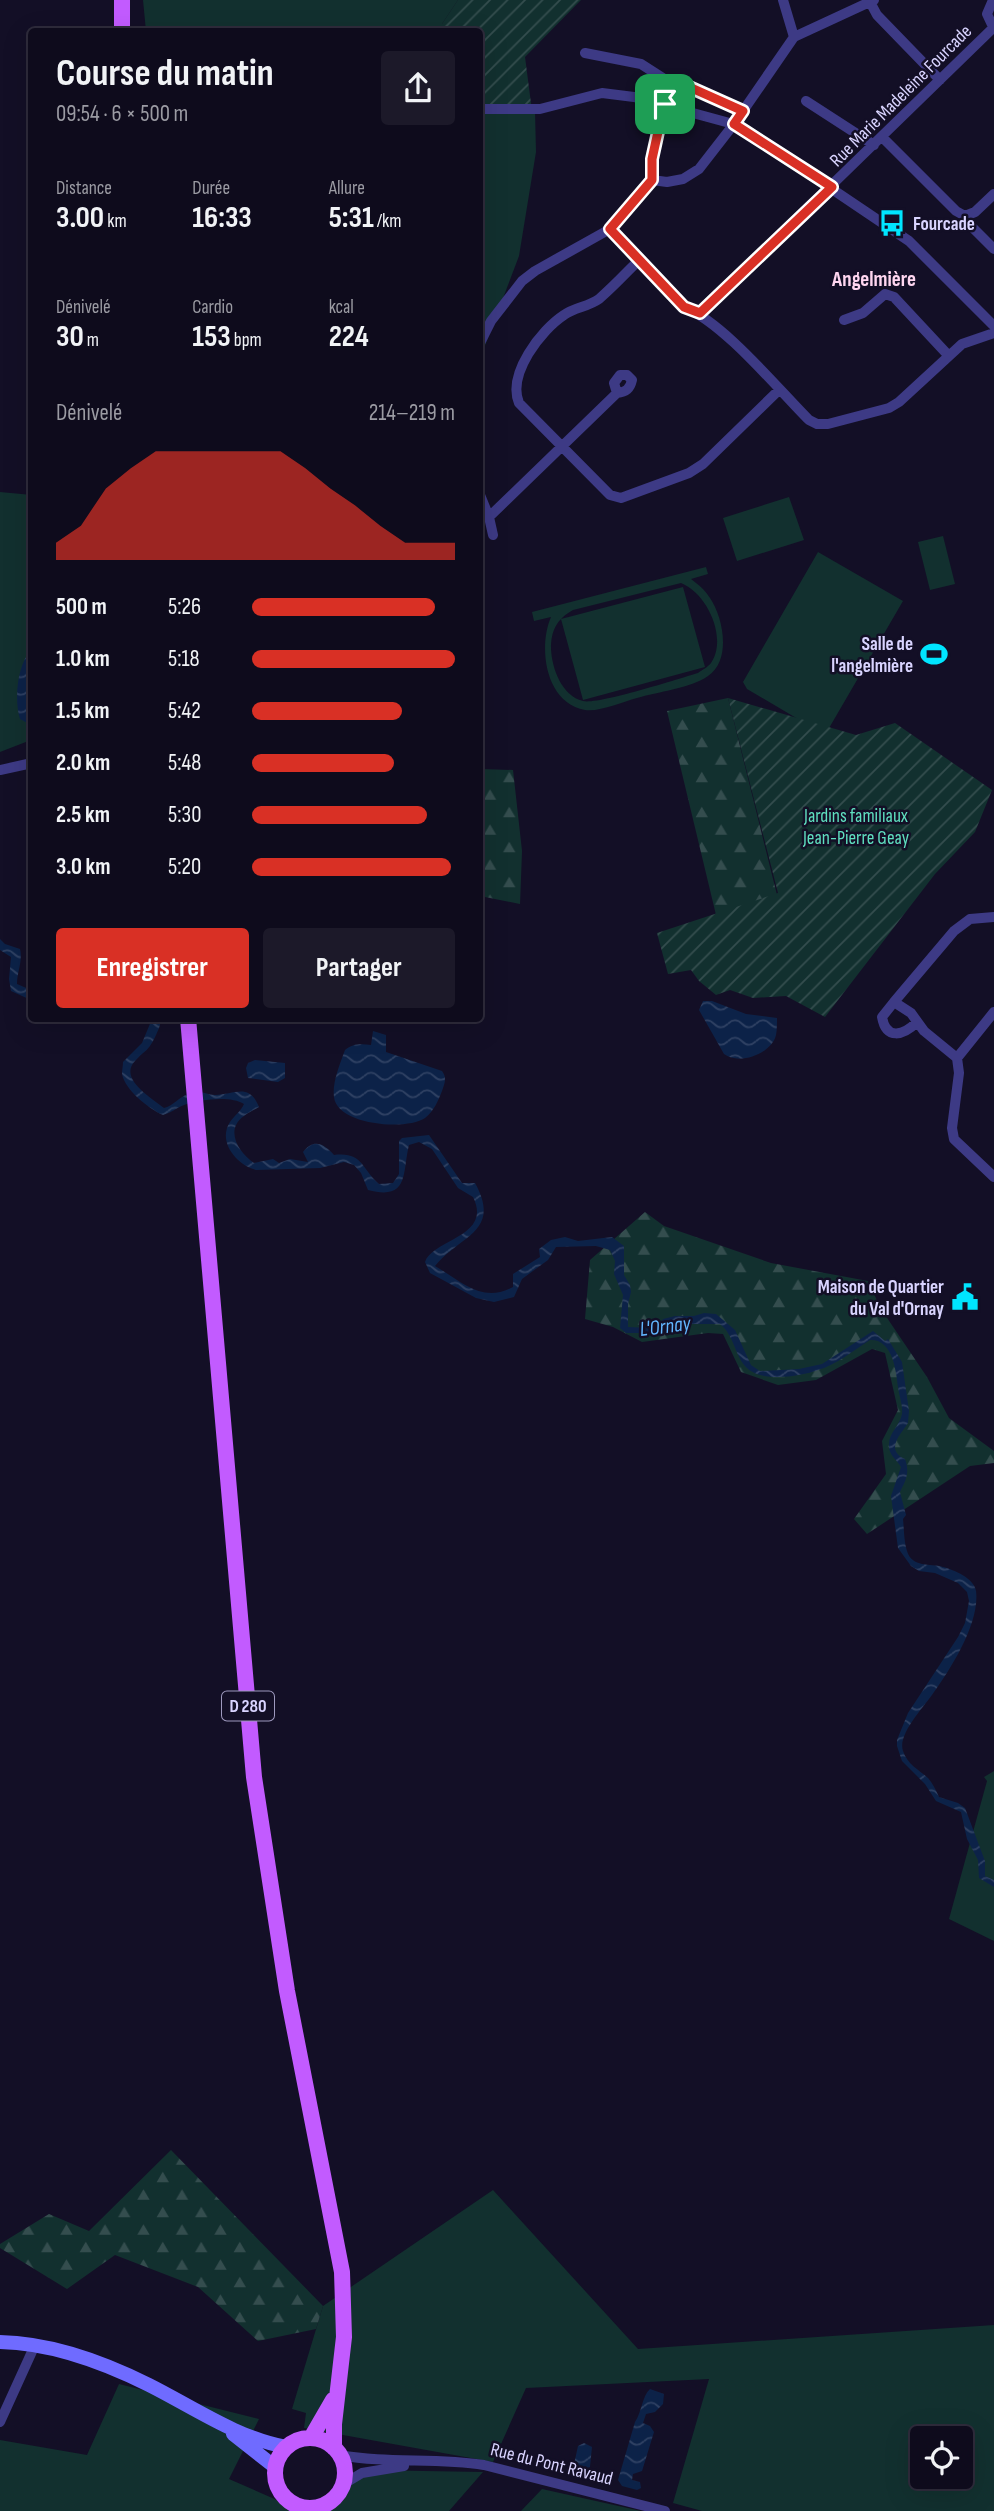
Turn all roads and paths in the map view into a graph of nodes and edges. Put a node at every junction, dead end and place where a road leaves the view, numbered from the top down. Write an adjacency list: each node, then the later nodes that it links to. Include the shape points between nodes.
1 (122, 0): 5 (main road)
2 (783, 0): 7 (street)
3 (993, 0): 6 (street, via 987,14)
4 (872, 1): 7 (street); 9 (street, via 877,15)
5 (122, 28)
6 (994, 28): 9 (street, Rue Marie Madeleine Fourcade)
7 (794, 37): 14 (street)
8 (585, 53): 10 (street, via 641,64)
9 (940, 80): 16 (street, Rue Marie Madeleine Fourcade)
10 (669, 82): 12 (street); 14 (street)
11 (806, 101): 17 (street)
12 (665, 104): 13 (street, via 602,93 540,108); 15 (street); 18 (street, via 652,159)
13 (483, 109)
14 (743, 111): 15 (street)
15 (734, 124): 18 (street, via 699,169 683,179); 19 (street)
16 (882, 137): 17 (street, Rue Marie Madeleine Fourcade); 21 (street)
17 (874, 145): 19 (street, Rue Marie Madeleine Fourcade)
18 (652, 180): 22 (street)
19 (832, 187): 25 (street, Rue Marie Madeleine Fourcade); 27 (street, via 909,241)
20 (994, 194): 21 (street)
21 (965, 216): 23 (street)
22 (610, 229): 24 (street); 29 (street, via 522,281)
23 (994, 249)
24 (639, 260): 25 (street, via 684,307); 33 (street, via 598,299 562,315 535,342 524,364 516,390 519,403)
25 (700, 313): 31 (street)
26 (844, 320): 30 (street, via 863,313 885,294)
27 (994, 326)
28 (994, 333): 30 (street, via 962,344)
29 (483, 336)
30 (948, 355): 31 (street, via 889,408 828,424 809,420)
31 (779, 390): 33 (street, via 703,464 621,498 610,495)
32 (617, 393): 33 (street)
33 (562, 447): 35 (street)
34 (483, 502): 35 (street)
35 (489, 517): 36 (street)
36 (494, 536)
37 (28, 764): 38 (street)
38 (0, 770)
39 (994, 918): 40 (street, via 970,919 954,931)
40 (894, 1002): 43 (street); 43 (street, via 882,1017 889,1033 902,1033)
41 (994, 1012): 44 (street)
42 (188, 1022): 48 (main road, D 280, via 254,1777 284,1979 342,2272 345,2319)
43 (917, 1022): 44 (street)
44 (957, 1058): 45 (street, via 954,1139)
45 (994, 1177)
46 (0, 2342): 47 (street)
47 (35, 2345): 49 (street); 50 (street, via 117,2370)
48 (338, 2388): 51 (main road, D 280); 53 (main road, D 280)
49 (0, 2422)
50 (218, 2422): 52 (street); 55 (street)
51 (311, 2438): 52 (main road); 53 (main road)
52 (286, 2447): 55 (main road)
53 (337, 2452): 54 (street, Rue du Pont Ravaud, via 386,2461); 56 (main road, via 345,2475)
54 (428, 2461): 56 (street, Rue du Pont Ravaud, via 362,2473); 58 (street, Rue du Pont Ravaud, via 503,2469)
55 (275, 2467): 57 (main road, via 279,2491 297,2506)
56 (337, 2498): 57 (main road)
57 (311, 2510)
58 (664, 2511)

